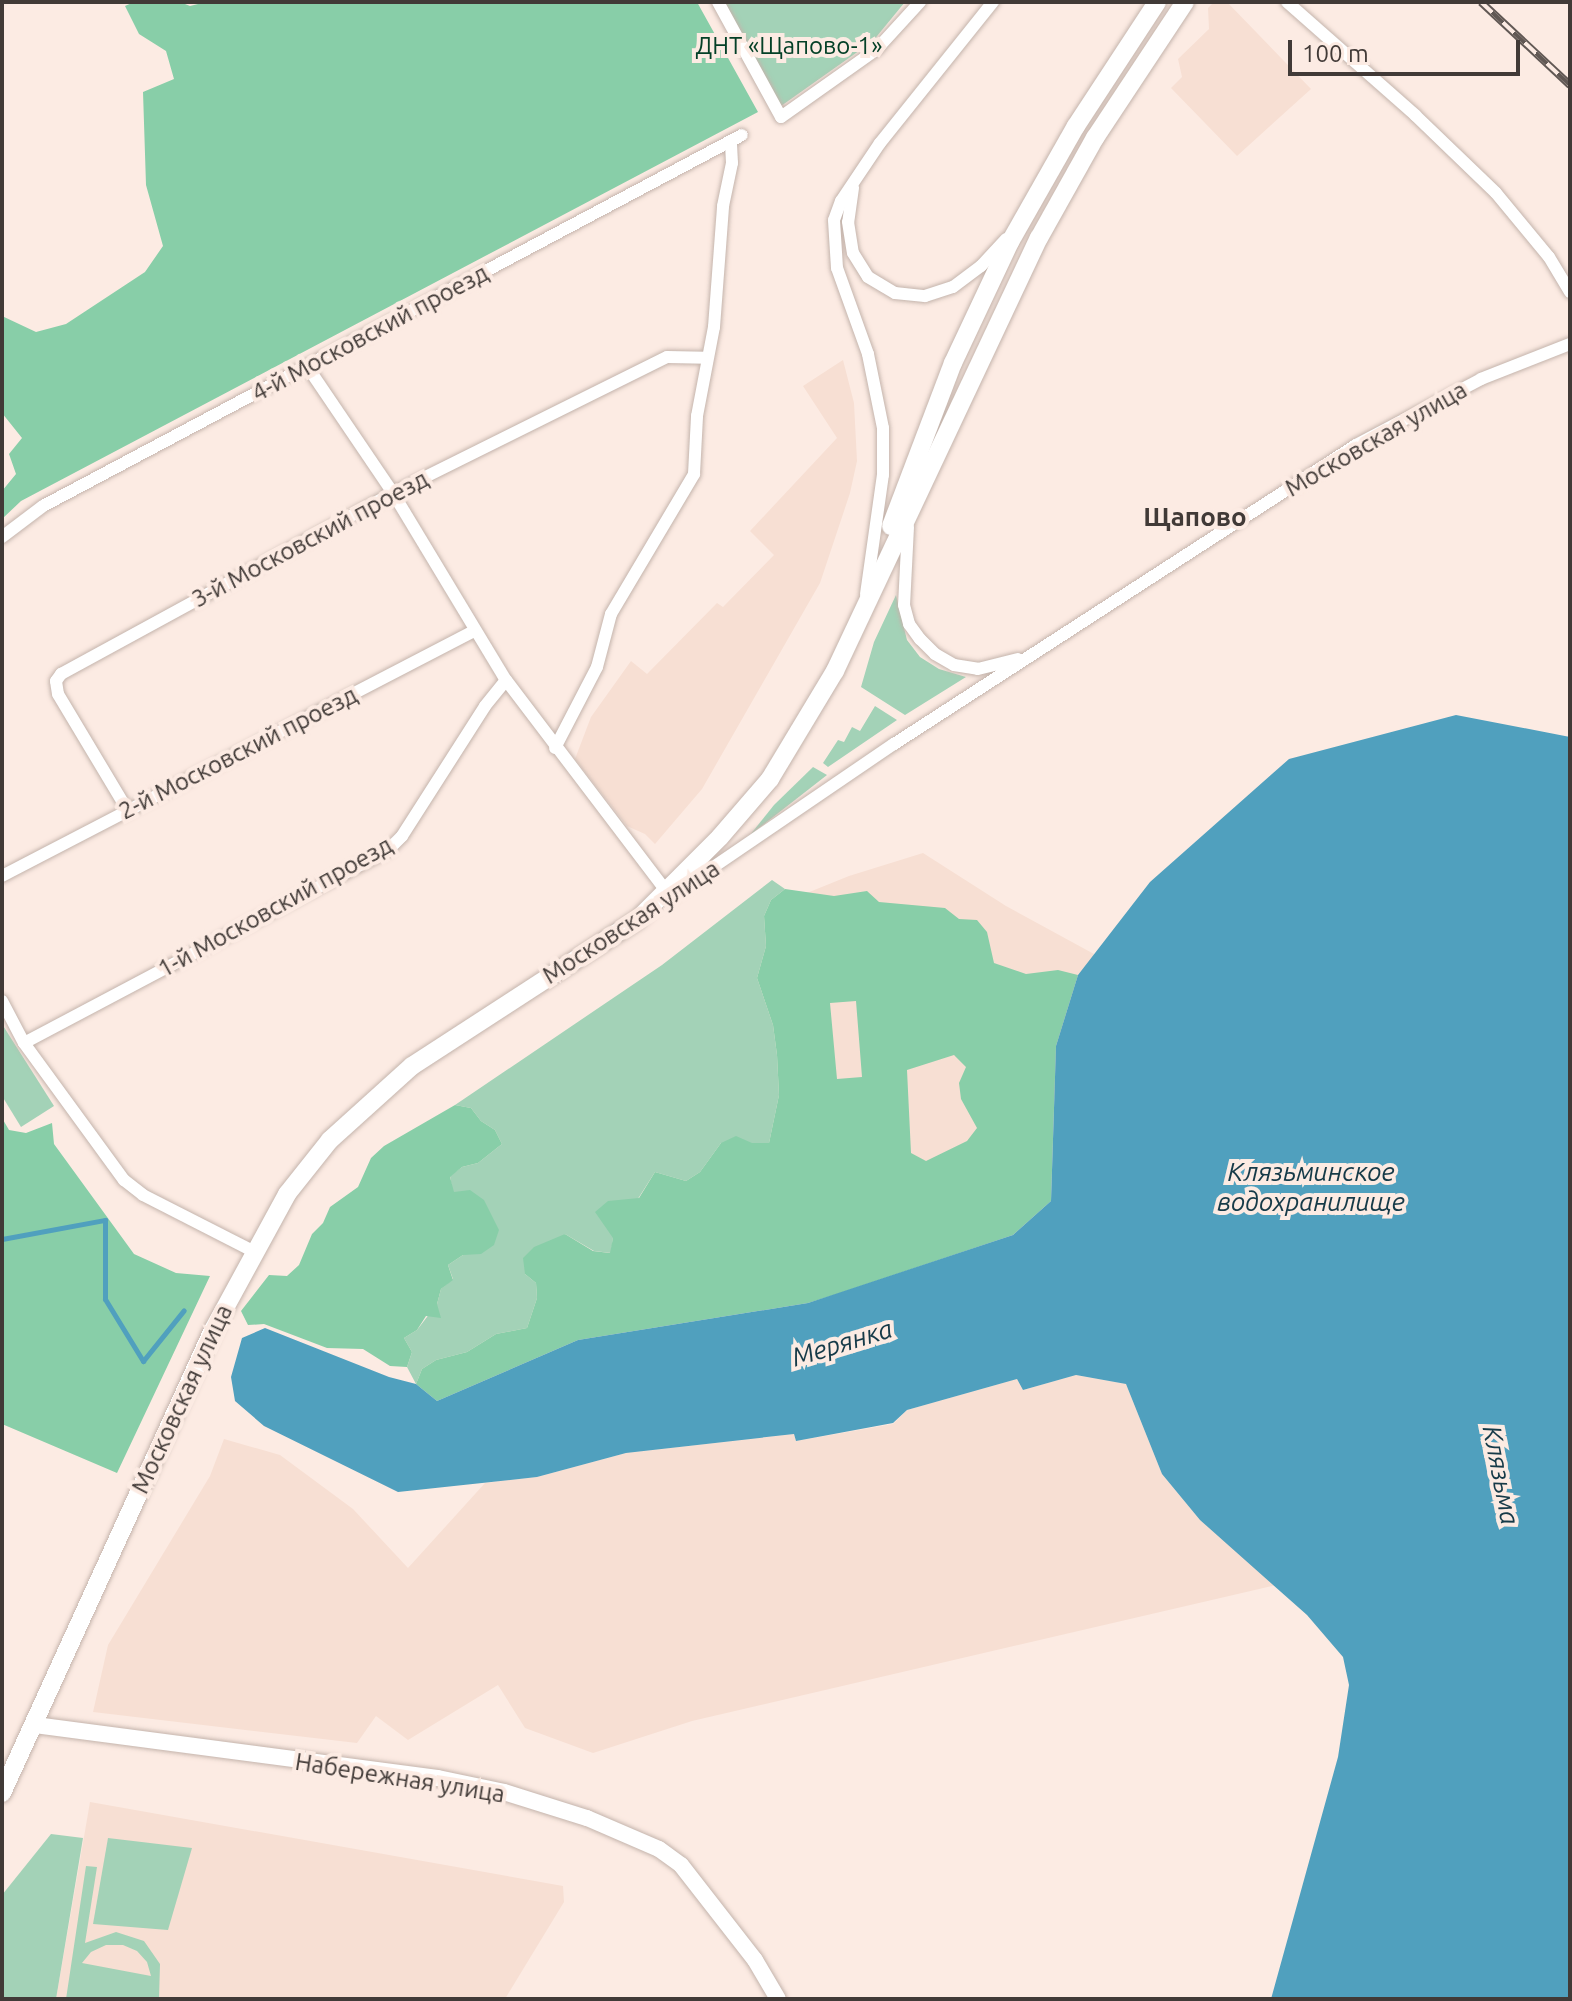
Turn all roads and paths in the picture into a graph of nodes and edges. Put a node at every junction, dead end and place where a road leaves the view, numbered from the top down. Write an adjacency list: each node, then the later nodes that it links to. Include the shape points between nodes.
1 (718, 2): 2 (street, via 781,117 877,49)
2 (920, 2)
3 (993, 2): 7 (street)
4 (1157, 2): 8 (main road)
5 (1185, 2): 14 (main road, via 1039,238)
6 (1287, 2): 9 (street, via 1496,193 1549,257)
7 (858, 174): 8 (street, via 848,207 853,253 868,277 895,293 925,296 953,287); 16 (street, via 841,201 833,237 837,268 868,354 883,428 883,475)
8 (1019, 225): 16 (main road, via 953,363)
9 (1570, 292)
10 (1570, 344): 19 (street, Московская улица, via 1481,379 1356,445)
11 (706, 358): 12 (street, 4-й Московский проезд, via 736,138); 13 (street, 3-й Московский проезд, via 667,357); 21 (street, via 694,474 611,614 597,667)
12 (307, 366): 13 (street); 15 (street, 4-й Московский проезд, via 43,506)
13 (393, 493): 18 (street); 22 (street, 3-й Московский проезд, via 61,674 58,694)
14 (910, 511): 17 (main road); 19 (street, via 904,605 909,624 927,647 954,665 978,669 1001,666)
15 (2, 537)
16 (866, 594): 17 (main road)
17 (857, 623): 24 (main road, via 813,711 770,779)
18 (474, 631): 20 (street); 22 (street, 2-й Московский проезд)
19 (1047, 646): 25 (street, Московская улица)
20 (506, 680): 21 (street); 27 (street, 1-й Московский проезд, via 387,851)
21 (555, 748): 24 (street)
22 (128, 811): 23 (street, 2-й Московский проезд)
23 (2, 876)
24 (667, 892): 25 (main road)
25 (637, 920): 28 (main road, Московская улица, via 453,1037 371,1100 287,1194)
26 (2, 1001): 27 (street)
27 (24, 1043): 28 (street, via 124,1180)
28 (253, 1251): 29 (main road, Московская улица)
29 (35, 1725): 30 (main road, Московская улица); 31 (street, Набережная улица, via 438,1778 587,1818 659,1849 681,1865 755,1960)
30 (2, 1793)
31 (778, 1999)

